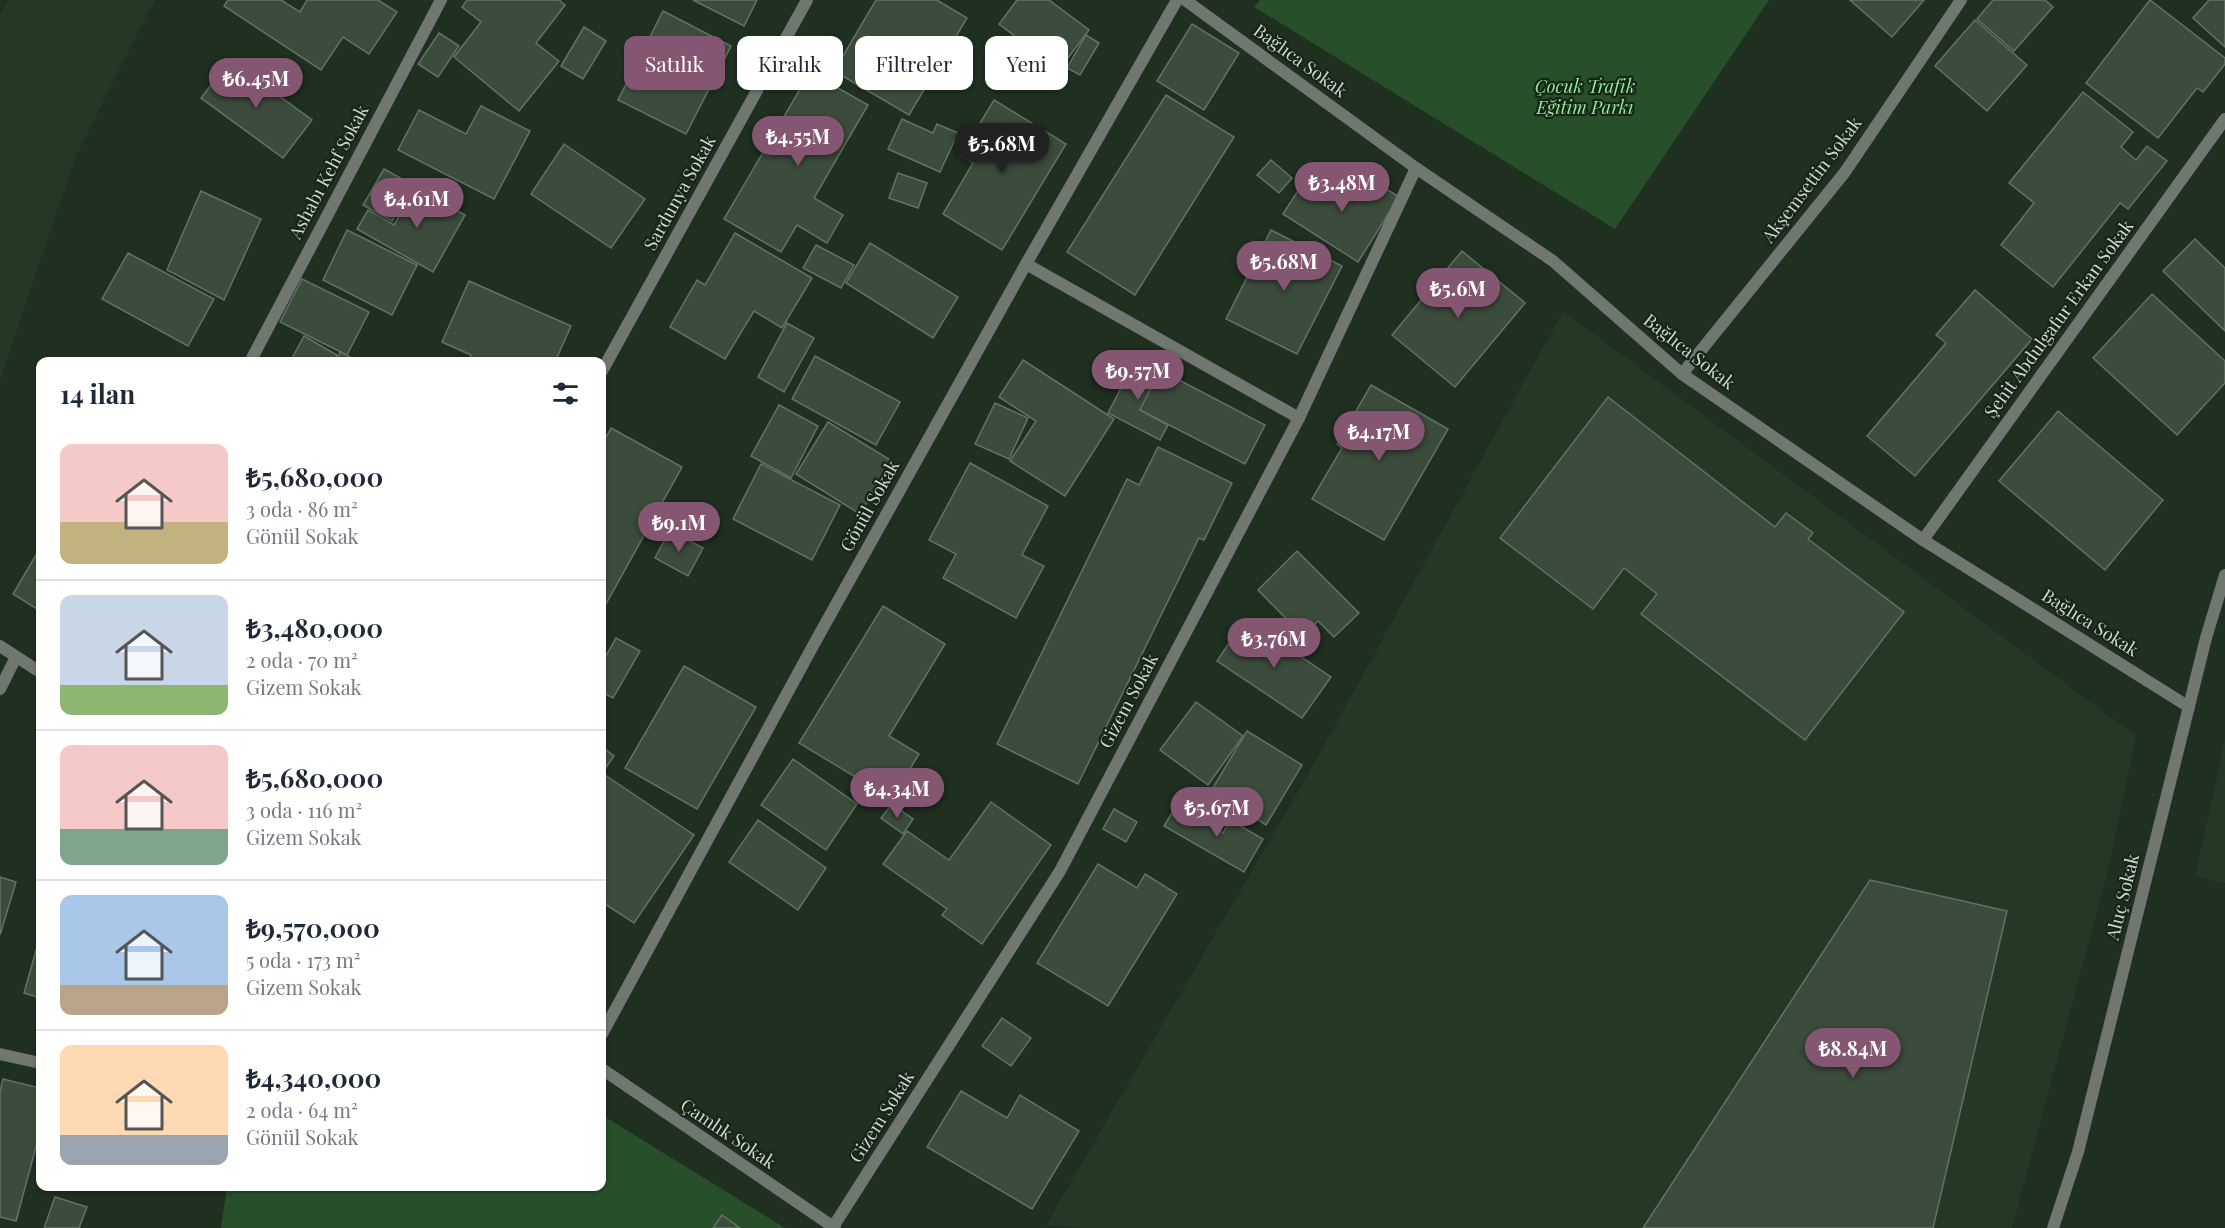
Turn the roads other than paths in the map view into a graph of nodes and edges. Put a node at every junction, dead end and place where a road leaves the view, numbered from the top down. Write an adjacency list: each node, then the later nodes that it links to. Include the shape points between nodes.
1 (441, 0): 9 (street, Ashabı Kehf Sokak)
2 (807, 0): 10 (street, Sardunya Sokak)
3 (1177, 0): 8 (street, Gönül Sokak)
4 (1185, 0): 7 (street, Bağlıca Sokak)
5 (1961, 0): 11 (street, Akşemsettin Sokak, via 1845,172)
6 (2225, 118): 13 (street, Şehit Abdulgafur Erkan Sokak)
7 (1416, 168): 11 (street, Bağlıca Sokak, via 1553,261); 12 (street, Gizem Sokak)
8 (1026, 264): 12 (street); 20 (street, Gönül Sokak)
9 (253, 357)
10 (606, 365)
11 (1682, 374): 13 (street, Bağlıca Sokak)
12 (1299, 418): 24 (street, Gizem Sokak, via 1059,871)
13 (1923, 540): 19 (street, Bağlıca Sokak)
14 (2225, 575): 19 (street, Aluç Sokak)
15 (0, 646): 16 (street)
16 (16, 657): 17 (street); 18 (street)
17 (36, 670)
18 (0, 689)
19 (2189, 706): 25 (street, Aluç Sokak, via 2078,1152)
20 (606, 1027)
21 (0, 1054): 22 (street)
22 (36, 1062)
23 (606, 1072): 24 (street, Çamlık Sokak)
24 (834, 1228)
25 (2053, 1228)

